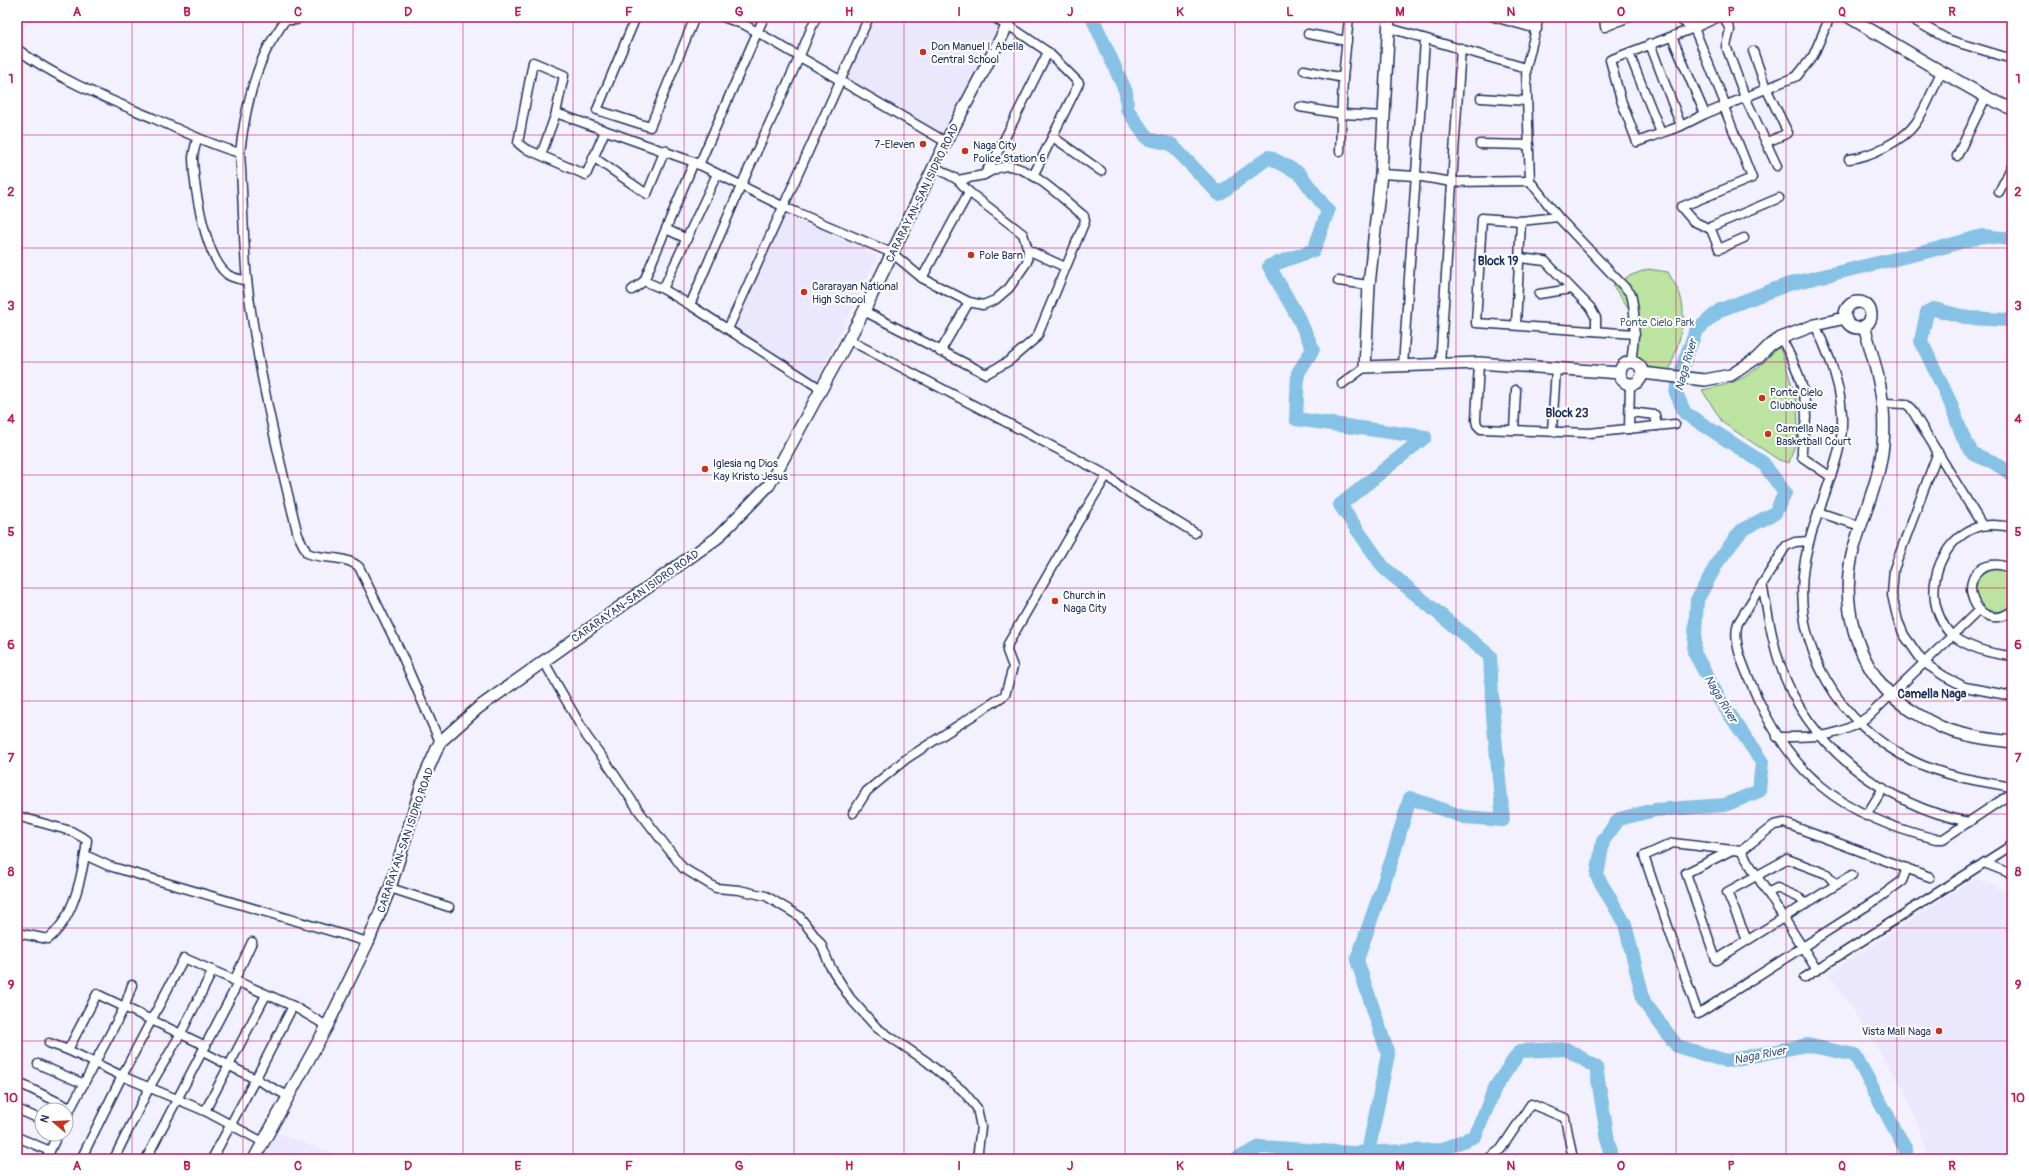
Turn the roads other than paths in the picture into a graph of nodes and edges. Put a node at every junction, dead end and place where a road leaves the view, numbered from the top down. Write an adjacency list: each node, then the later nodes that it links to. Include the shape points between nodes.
1 (636, 17): 2 (street, via 597,110 650,127)
2 (695, 17)
3 (723, 17): 24 (street)
4 (764, 17): 24 (street)
5 (816, 17): 35 (street)
6 (869, 17): 41 (street)
7 (996, 17): 20 (main road)
8 (1349, 17): 28 (street)
9 (1539, 17): 23 (street)
10 (1604, 17): 11 (street, via 1605,27)
11 (1629, 17)
12 (1676, 17): 22 (street)
13 (1719, 17): 22 (street)
14 (1724, 17): 43 (street, via 1730,30 1726,46)
15 (1830, 17): 42 (street, via 1807,65 1797,76)
16 (1849, 17): 39 (main road)
17 (1908, 17): 36 (street, via 1949,40)
18 (1498, 18): 23 (street)
19 (296, 20): 65 (street, via 285,20 267,49 258,71 243,126)
20 (1010, 21): 33 (street); 59 (main road, CARARAYAN-SAN ISIDRO ROAD)
21 (1389, 22): 27 (street); 53 (main road)
22 (1694, 28): 26 (street); 48 (street, via 1724,101)
23 (1537, 29): 37 (street)
24 (758, 32): 35 (street); 70 (street)
25 (1308, 34): 28 (street)
26 (1672, 37): 29 (street); 52 (street)
27 (1425, 40): 30 (street); 79 (street)
28 (1347, 41): 40 (street)
29 (1650, 44): 34 (street); 54 (street)
30 (1461, 48): 37 (street); 82 (street)
31 (17, 49): 58 (street, via 50,71 83,88)
32 (1753, 51): 42 (street)
33 (1048, 52): 57 (street, via 1079,83); 76 (street, via 997,154)
34 (1629, 53): 56 (street); 56 (street, via 1610,60 1621,100 1637,142)
35 (799, 58): 41 (street); 83 (street)
36 (2012, 59)
37 (1526, 68): 46 (street)
38 (1304, 70): 40 (street)
39 (1941, 72): 44 (main road); 69 (street, via 1912,128 1872,154)
40 (1343, 78): 51 (street)
41 (840, 81): 59 (street); 87 (street)
42 (1766, 88): 43 (street); 60 (street, via 1788,133)
43 (1745, 97): 48 (street); 60 (street)
44 (1986, 97): 49 (main road); 67 (street)
45 (1481, 98): 46 (street)
46 (1528, 101): 62 (street)
47 (1300, 107): 51 (street)
48 (1724, 107): 52 (street); 90 (street, via 1752,178 1681,207 1693,221)
49 (2012, 109)
50 (556, 113): 55 (street); 66 (street); 66 (street, via 564,75 533,62 518,143)
51 (1342, 114): 53 (street); 64 (street)
52 (1705, 114): 54 (street)
53 (1384, 116): 77 (main road)
54 (1681, 126): 56 (street)
55 (605, 130): 63 (street); 68 (street)
56 (1661, 133)
57 (1053, 137): 74 (street); 78 (street)
58 (197, 138): 65 (street); 99 (street, via 193,158 195,181 208,242 218,263 228,275)
59 (946, 142): 73 (main road, CARARAYAN-SAN ISIDRO ROAD)
60 (1767, 142): 71 (street)
61 (1480, 144): 62 (street)
62 (1529, 145): 81 (street)
63 (665, 150): 68 (street, via 647,194); 70 (street)
64 (1340, 152)
65 (240, 153): 99 (street)
66 (541, 156): 68 (street, via 586,175)
67 (1957, 156)
68 (593, 157)
69 (1849, 159)
70 (697, 164): 75 (street); 91 (street)
71 (1777, 166)
72 (2012, 166): 85 (street)
73 (934, 167): 80 (street); 95 (main road, CARARAYAN-SAN ISIDRO ROAD)
74 (1101, 171)
75 (717, 174): 83 (street); 93 (street)
76 (984, 174): 78 (street, via 1006,166); 80 (street)
77 (1381, 174): 79 (street); 102 (main road)
78 (1032, 176): 97 (street, via 1084,216 1085,221)
79 (1416, 176): 82 (street); 123 (street)
80 (958, 180): 84 (street)
81 (1530, 181): 82 (street); 88 (street)
82 (1452, 182): 122 (street)
83 (741, 186): 87 (street); 108 (street)
84 (970, 192): 94 (street, via 1023,234); 98 (street)
85 (1999, 192)
86 (1779, 198): 90 (street)
87 (784, 206): 95 (street); 114 (street)
88 (1558, 217): 89 (street); 116 (street, via 1631,294 1635,311)
89 (1521, 221): 96 (street); 111 (street, via 1482,218 1476,323)
90 (1710, 227): 92 (street, via 1719,249)
91 (666, 229): 93 (street); 100 (street)
92 (1744, 238)
93 (687, 239): 103 (street)
94 (1028, 250): 97 (street); 107 (street, via 1026,262 1009,288 995,300 983,305)
95 (892, 253): 98 (street); 109 (main road, CARARAYAN-SAN ISIDRO ROAD)
96 (1520, 258): 104 (street, via 1545,261); 111 (street)
97 (1065, 267): 119 (street, via 1037,337 1009,361 986,374)
98 (922, 278): 107 (street)
99 (247, 280): 161 (street, via 265,400 301,544 307,553 313,556 353,562 359,567)
100 (644, 281): 103 (street); 105 (street)
101 (1338, 281): 102 (street)
102 (1369, 285): 124 (main road)
103 (663, 289): 108 (street)
104 (1571, 289): 106 (street); 115 (street, via 1590,307 1596,318)
105 (632, 290)
106 (1539, 294)
107 (969, 302): 119 (street)
108 (690, 305): 114 (street)
109 (864, 311): 118 (main road, CARARAYAN-SAN ISIDRO ROAD); 119 (street)
110 (1845, 318): 112 (main road); 113 (main road, via 1852,327); 113 (main road, via 1850,305 1863,303 1870,310)
111 (1516, 325): 115 (street)
112 (1815, 325): 117 (main road); 141 (street, via 1835,372 1841,406 1838,452)
113 (1864, 326): 132 (main road, via 1880,378)
114 (728, 329): 130 (street)
115 (1596, 331): 116 (street)
116 (1635, 334): 121 (street)
117 (1781, 338): 127 (main road, via 1748,365 1731,375 1715,379 1698,379); 141 (street, via 1801,378 1806,415 1801,443 1802,457)
118 (849, 340): 130 (main road, CARARAYAN-SAN ISIDRO ROAD); 140 (street)
119 (940, 352)
120 (1479, 363): 122 (main road); 125 (main road); 137 (street, via 1477,425 1481,429)
121 (1631, 363): 126 (main road, via 1625,364); 127 (main road, via 1638,365)
122 (1440, 364): 123 (main road)
123 (1403, 366): 124 (main road)
124 (1366, 367): 128 (street)
125 (1556, 369): 126 (main road); 138 (street)
126 (1620, 373): 129 (main road, via 1624,382)
127 (1642, 373): 129 (main road, via 1639,381)
128 (1342, 384)
129 (1630, 384): 133 (street)
130 (822, 389): 154 (main road, CARARAYAN-SAN ISIDRO ROAD, via 769,485 717,538)
131 (1516, 390): 137 (street)
132 (1884, 403): 139 (street, via 1910,406); 145 (main road, via 1880,465)
133 (1630, 412): 135 (street, via 1655,415); 136 (street)
134 (1675, 424): 135 (street)
135 (1657, 426): 136 (street)
136 (1629, 429): 138 (street, via 1589,433)
137 (1514, 430): 138 (street)
138 (1552, 431)
139 (1938, 452): 144 (street); 155 (street, via 1899,553 1894,569 1892,596 1904,635)
140 (1107, 476): 146 (street, via 1123,489); 166 (street, via 1008,644 1007,651 1013,667 1005,695 906,760 867,791)
141 (1831, 478): 142 (street)
142 (1818, 512): 145 (street); 147 (street)
143 (2010, 524): 144 (street)
144 (1982, 525): 152 (street, via 1963,535 1946,550 1938,565 1933,585 1936,608 1943,624)
145 (1860, 526): 156 (main road, via 1848,579 1854,634 1867,663)
146 (1195, 533)
147 (1809, 541): 149 (street, via 1786,546); 158 (street, via 1802,598 1807,631 1819,669 1840,702)
148 (2012, 570): 150 (street, via 1995,565 1988,566 1976,575 1970,589 1971,597)
149 (1762, 584): 159 (street, via 1735,630 1740,652 1760,707); 160 (street, via 1780,665 1794,697)
150 (1979, 610): 151 (street, via 1993,616); 152 (street)
151 (2011, 614)
152 (1952, 635): 153 (street, via 1973,647); 155 (street)
153 (2012, 656)
154 (543, 660): 161 (main road, CARARAYAN-SAN ISIDRO ROAD, via 478,708); 231 (street, via 587,737 683,868 716,888 766,896 799,916 821,944 830,966 850,998 877,1028 926,1061 963,1091 978,1108 981,1127)
155 (1924, 662): 156 (street); 157 (street, via 1965,687)
156 (1891, 695): 158 (street); 162 (main road, via 1942,727 1963,734)
157 (2012, 696)
158 (1859, 723): 160 (street); 163 (street, via 1882,742 1912,761 1955,777)
159 (1777, 737): 160 (street); 168 (street, via 1790,756 1809,776 1836,799)
160 (1821, 737): 164 (street, via 1836,754 1864,777)
161 (440, 742): 181 (main road, CARARAYAN-SAN ISIDRO ROAD, via 424,778)
162 (2012, 742)
163 (2012, 787)
164 (1883, 788): 168 (street); 169 (street, via 1937,813)
165 (2012, 793): 169 (street)
166 (853, 813)
167 (17, 816): 173 (street, via 71,831 87,840)
168 (1866, 816): 169 (street, via 1936,839 1943,839)
169 (1969, 822)
170 (2012, 845): 174 (street)
171 (1732, 850): 172 (street); 187 (street, via 1686,873 1716,960); 190 (street, via 1673,843 1644,856 1698,1014)
172 (1742, 851): 175 (street, via 1774,825 1784,823); 177 (street)
173 (86, 855): 186 (street, via 79,885 59,930 48,939); 189 (street, via 109,866)
174 (1984, 863): 176 (street); 192 (street)
175 (1907, 868): 179 (street); 190 (street, via 1902,881)
176 (2012, 874)
177 (1757, 875): 180 (street, via 1787,859 1827,874); 182 (street); 187 (street, via 1727,892)
178 (1852, 875): 180 (street)
179 (1930, 877)
180 (1836, 885): 183 (street)
181 (390, 888): 184 (street); 189 (main road, CARARAYAN-SAN ISIDRO ROAD)
182 (1768, 893): 183 (street, via 1777,888 1798,897); 185 (street)
183 (1806, 904): 185 (street)
184 (449, 906)
185 (1784, 918): 187 (street); 190 (street)
186 (17, 933)
187 (1747, 940)
188 (252, 942): 194 (street)
189 (368, 942): 200 (main road, CARARAYAN-SAN ISIDRO ROAD)
190 (1802, 947): 192 (street)
191 (213, 970): 194 (street); 199 (street, via 184,958); 201 (street)
192 (1817, 970): 193 (street)
193 (1804, 978)
194 (236, 982): 196 (street); 203 (street)
195 (132, 985): 197 (street)
196 (266, 995): 198 (street); 207 (street)
197 (125, 1006): 199 (street); 204 (street, via 97,994); 205 (street)
198 (293, 1006): 200 (street); 209 (street)
199 (151, 1019): 201 (street); 208 (street)
200 (327, 1026): 213 (main road, CARARAYAN-SAN ISIDRO ROAD)
201 (180, 1035): 203 (street); 212 (street)
202 (50, 1043): 204 (street)
203 (204, 1049): 207 (street); 214 (street)
204 (68, 1050): 205 (street)
205 (95, 1062): 208 (street); 211 (street)
206 (38, 1064): 211 (street)
207 (229, 1065): 209 (street); 218 (street)
208 (122, 1076): 212 (street); 226 (street)
209 (256, 1078): 213 (street); 220 (street)
210 (17, 1082): 215 (street)
211 (84, 1084): 216 (street)
212 (149, 1088): 214 (street); 227 (street)
213 (288, 1096): 223 (main road, CARARAYAN-SAN ISIDRO ROAD)
214 (177, 1100): 218 (street); 228 (street)
215 (58, 1102)
216 (74, 1102)
217 (17, 1109): 219 (street)
218 (205, 1111): 220 (street)
219 (34, 1116)
220 (229, 1125): 223 (street); 229 (street)
221 (17, 1137): 224 (street)
222 (54, 1142): 224 (street)
223 (263, 1142): 230 (main road, CARARAYAN-SAN ISIDRO ROAD)
224 (50, 1151): 225 (street)
225 (46, 1159)
226 (81, 1159)
227 (114, 1159)
228 (146, 1159)
229 (212, 1159)
230 (254, 1159)
231 (977, 1159)
232 (1488, 1159): 233 (street, via 1501,1149 1531,1104 1565,1118)
233 (1574, 1159)

